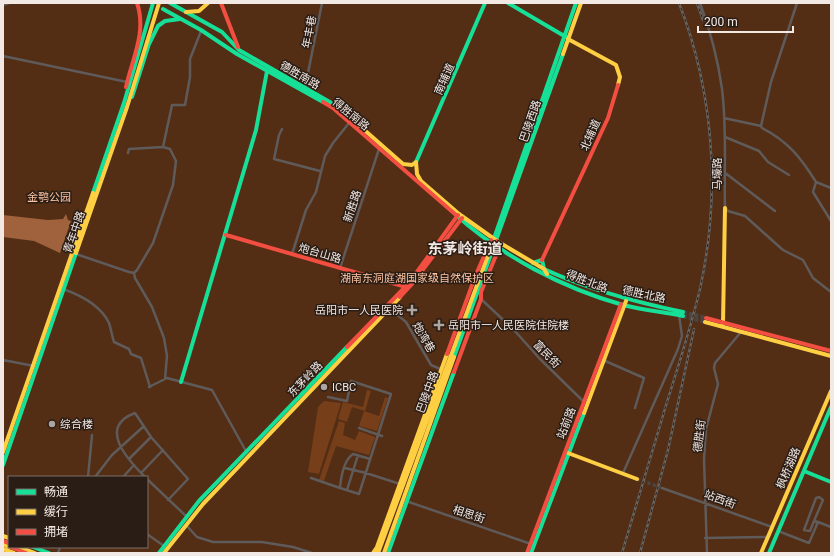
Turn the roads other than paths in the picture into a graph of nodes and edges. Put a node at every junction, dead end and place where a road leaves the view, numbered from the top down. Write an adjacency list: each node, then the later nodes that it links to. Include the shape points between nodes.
1 (8, 3): 15 (street)
2 (137, 3): 24 (main road, via 142,14 142,28)
3 (153, 3): 26 (main road, 青年中路)
4 (159, 3): 27 (main road, 青年中路)
5 (170, 3): 17 (main road, 德胜南路)
6 (208, 3): 17 (main road, via 199,11)
7 (221, 3): 21 (main road)
8 (322, 3): 25 (street, 年丰巷)
9 (485, 3): 36 (main road, 南辅道)
10 (508, 3): 20 (main road, 北辅道)
11 (576, 3): 20 (main road, 巴陵西路)
12 (581, 3): 20 (main road, 巴陵西路)
13 (700, 3): 28 (street, 马壕路, via 718,62)
14 (797, 3): 30 (street)
15 (3, 5)
16 (163, 10): 18 (main road, 得胜南路)
17 (186, 12): 21 (main road, 德胜南路, via 222,32)
18 (180, 19): 19 (main road, 得胜南路); 27 (main road, via 166,20 157,27)
19 (201, 30): 23 (main road, 得胜南路); 33 (street, via 190,59 185,105 172,105)
20 (566, 37): 47 (main road, 巴陵西路); 52 (main road, 北辅道, via 616,65 620,77 600,138)
21 (239, 50): 25 (main road, 德胜南路)
22 (3, 56): 24 (street)
23 (267, 71): 29 (main road, 得胜南路, via 332,108); 46 (main road, via 256,130)
24 (127, 82): 26 (main road)
25 (305, 88): 36 (main road, 德胜南路, via 335,105 403,164 412,165)
26 (124, 104): 73 (main road, 青年中路)
27 (127, 107): 49 (main road, 青年中路)
28 (724, 118): 30 (street); 32 (street, 马壕路)
29 (349, 123): 34 (main road, 得胜南路); 37 (street, via 325,156)
30 (761, 126): 40 (street, via 800,156)
31 (282, 129): 37 (street, via 274,158)
32 (724, 137): 38 (street, 马壕路); 39 (street, via 759,152 768,162)
33 (163, 148): 35 (street, via 129,149); 57 (street, via 170,149 176,161 175,178 153,243)
34 (379, 150): 44 (main road, 得胜南路); 55 (street, 新胜路)
35 (128, 153)
36 (416, 162): 44 (main road, 得胜南路, via 417,174 421,181)
37 (320, 171): 50 (street, via 316,192 306,210)
38 (724, 172): 42 (street, 马壕路); 43 (street)
39 (789, 175)
40 (816, 182): 41 (street); 45 (street, via 813,192)
41 (831, 188)
42 (725, 208): 61 (street, via 746,216 782,250 804,260 813,278); 66 (main road)
43 (775, 211)
44 (460, 217): 47 (main road, 得胜南路); 59 (main road, 东茅岭路)
45 (831, 221)
46 (226, 235): 50 (main road, 炮台山路); 77 (main road)
47 (494, 243): 48 (main road, 得胜北路); 51 (main road); 54 (main road, 得胜南路); 74 (main road); 75 (main road, 巴陵中路); 84 (main road, 巴陵中路)
48 (506, 253): 51 (main road, via 499,254); 53 (main road, 得胜北路)
49 (76, 254): 57 (street); 60 (main road, 青年中路)
50 (292, 254): 55 (main road, 炮台山路)
51 (494, 260): 62 (main road, via 481,292)
52 (542, 260): 54 (main road); 56 (main road)
53 (526, 263): 54 (main road); 58 (main road, 得胜北路)
54 (533, 263): 56 (main road, 得胜南路)
55 (340, 268): 59 (main road, 炮台山路)
56 (544, 269): 58 (main road, 得胜南路); 63 (main road, 德胜北路)
57 (134, 272): 76 (street, via 164,338 167,356)
58 (548, 275): 63 (main road, 得胜北路, via 577,289)
59 (407, 288): 64 (main road, 东茅岭路); 96 (main road, 东茅岭路)
60 (64, 289): 73 (main road, 青年中路); 76 (street, via 101,311 108,322 114,342 141,358 149,387)
61 (831, 292)
62 (481, 299): 80 (street, 富民街); 83 (main road)
63 (624, 302): 65 (main road, 德胜北路); 72 (main road, 站前路); 80 (main road, 站前路)
64 (390, 309): 74 (street, 炮湾巷, via 406,322 431,366); 126 (main road, 东茅岭路)
65 (682, 314): 108 (street, via 682,336 664,384)
66 (723, 322): 67 (main road, via 706,320); 68 (main road)
67 (742, 332): 69 (main road); 123 (street, 德胜街, via 714,368 718,384 706,429)
68 (830, 350)
69 (829, 356): 70 (main road)
70 (831, 359)
71 (3, 360): 73 (street)
72 (603, 360): 82 (street, via 644,378); 97 (main road, 站前路)
73 (34, 366): 95 (main road, 青年中路); 101 (main road, 青年中路)
74 (440, 369): 75 (street, 炮湾巷); 117 (main road)
75 (445, 370): 117 (main road, 巴陵中路)
76 (165, 380): 77 (street, via 168,378)
77 (181, 382): 96 (street, via 212,390)
78 (831, 391): 127 (main road, 枫桥湖路)
79 (328, 398): 87 (street, via 347,401 351,381 391,394)
80 (584, 403): 133 (main road, 站前路)
81 (831, 407): 105 (main road, 枫桥湖路)
82 (635, 408)
83 (440, 412): 84 (main road); 89 (main road)
84 (434, 415): 92 (main road, 巴陵中路)
85 (144, 426): 91 (street); 93 (street); 93 (street, via 135,413 121,422 117,440)
86 (360, 428): 87 (street)
87 (378, 434): 90 (street); 99 (street)
88 (92, 435): 109 (street)
89 (431, 435): 92 (main road); 122 (main road)
90 (382, 436)
91 (151, 437): 94 (street); 100 (street)
92 (424, 441): 122 (main road, 巴陵中路)
93 (121, 448): 100 (street); 110 (street, via 112,455)
94 (163, 450): 107 (street); 121 (street, via 188,479)
95 (3, 452)
96 (247, 453): 124 (main road, 东茅岭路, via 199,501)
97 (568, 453): 108 (main road); 150 (main road, 站前路)
98 (358, 455): 99 (street); 103 (street, via 348,457); 104 (street)
99 (370, 459): 106 (street)
100 (129, 460): 102 (street)
101 (3, 465)
102 (134, 465): 107 (street); 111 (street)
103 (345, 468): 104 (street); 118 (street)
104 (353, 469): 106 (street); 120 (street)
105 (804, 471): 116 (main road); 129 (main road, 枫桥湖路)
106 (366, 472): 117 (street); 120 (street, via 359,494)
107 (141, 473): 112 (street)
108 (623, 473): 114 (main road)
109 (88, 476)
110 (96, 476)
111 (124, 476)
112 (145, 476)
113 (311, 478): 118 (street)
114 (637, 478)
115 (148, 479): 121 (street)
116 (831, 482)
117 (401, 484): 147 (main road); 148 (main road, 巴陵中路)
118 (340, 488): 120 (street)
119 (662, 488): 123 (street, 站西街)
120 (347, 490)
121 (168, 500): 124 (street)
122 (405, 500): 133 (street, 相思街); 139 (main road, 巴陵中路)
123 (705, 503): 127 (street, 站西街); 132 (street, 德胜街)
124 (187, 517): 134 (main road, 东茅岭路)
125 (816, 521): 125 (street, via 823,500 819,497 816,498 804,530 810,531); 128 (street); 129 (street, via 809,543)
126 (186, 525): 145 (main road, 东茅岭路); 146 (street, via 197,537 213,542 262,542)
127 (772, 527): 131 (main road, 枫桥湖路)
128 (831, 527)
129 (778, 531): 153 (main road, 枫桥湖路)
130 (148, 535): 134 (street)
131 (768, 537): 132 (street); 152 (main road, 枫桥湖路)
132 (705, 538): 151 (street, 德胜街)
133 (531, 544): 149 (main road, 站前路)
134 (164, 546): 144 (main road, 东茅岭路)
135 (13, 548): 141 (main road)
136 (22, 548): 142 (main road)
137 (36, 548): 143 (main road)
138 (3, 549): 140 (main road)
139 (385, 552)
140 (14, 553)
141 (26, 553)
142 (35, 553)
143 (49, 553)
144 (159, 553)
145 (164, 553)
146 (312, 553)
147 (373, 553)
148 (377, 553)
149 (527, 553)
150 (531, 553)
151 (707, 553)
152 (761, 553)
153 (769, 553)

